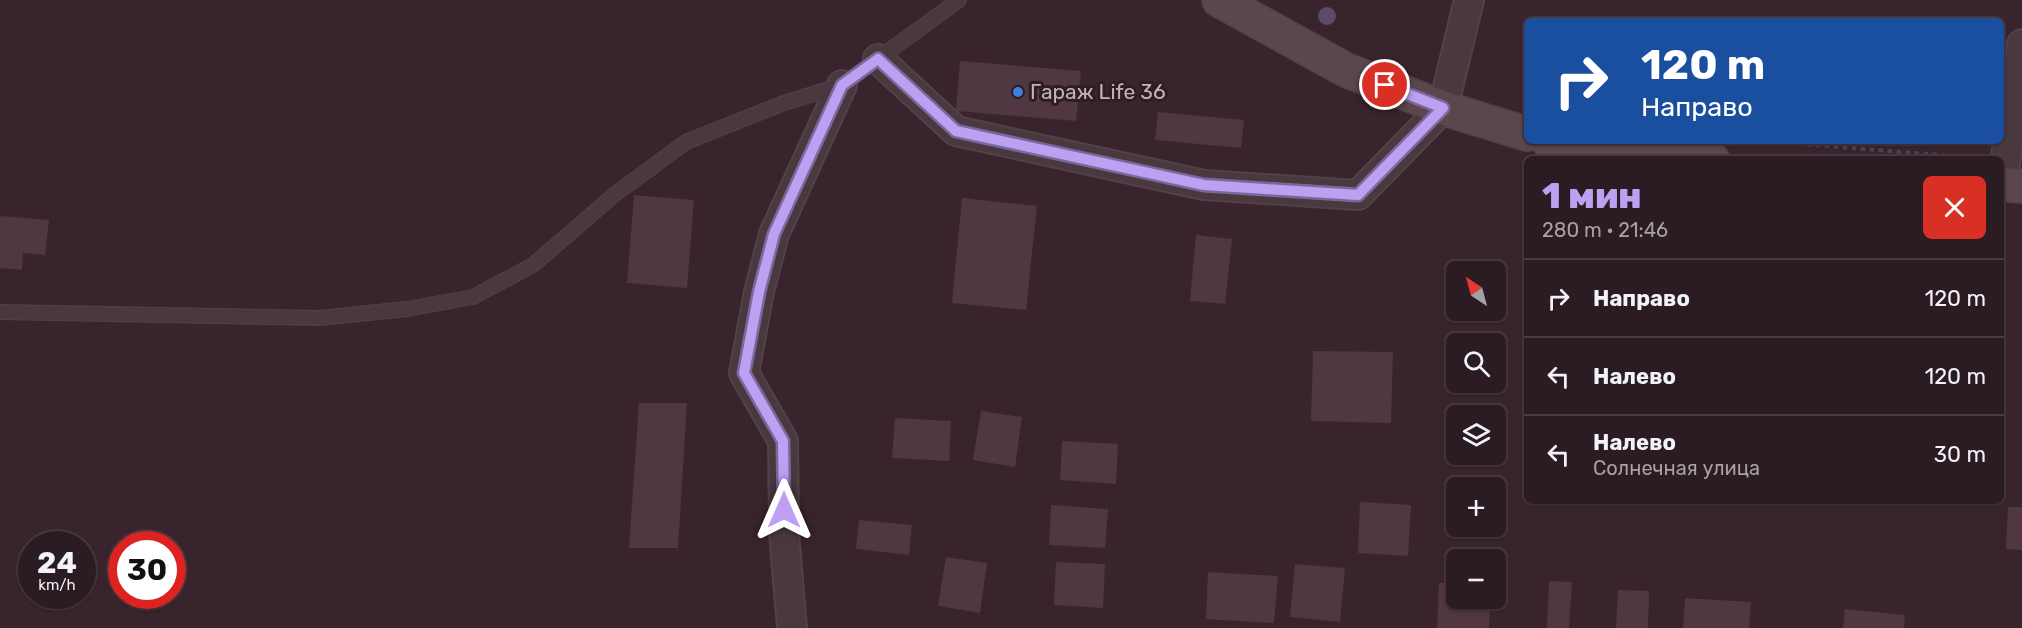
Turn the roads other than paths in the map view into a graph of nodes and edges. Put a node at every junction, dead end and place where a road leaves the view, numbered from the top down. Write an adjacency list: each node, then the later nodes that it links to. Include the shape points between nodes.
1 (959, 0): 5 (lane)
2 (1219, 0): 7 (street, via 1346,70)
3 (1469, 0): 7 (street)
4 (2022, 44): 11 (street)
5 (878, 59): 6 (lane); 7 (street, via 956,131 1204,185 1358,195)
6 (842, 85): 14 (lane, via 686,142 614,195 533,265 473,297 319,318); 15 (street, via 774,234 744,373 783,441 784,533)
7 (1443, 108): 8 (street)
8 (1524, 133)
9 (1558, 144): 10 (street)
10 (1678, 156)
11 (2004, 164)
12 (2004, 184): 13 (street)
13 (2022, 186)
14 (0, 312)
15 (792, 628)

